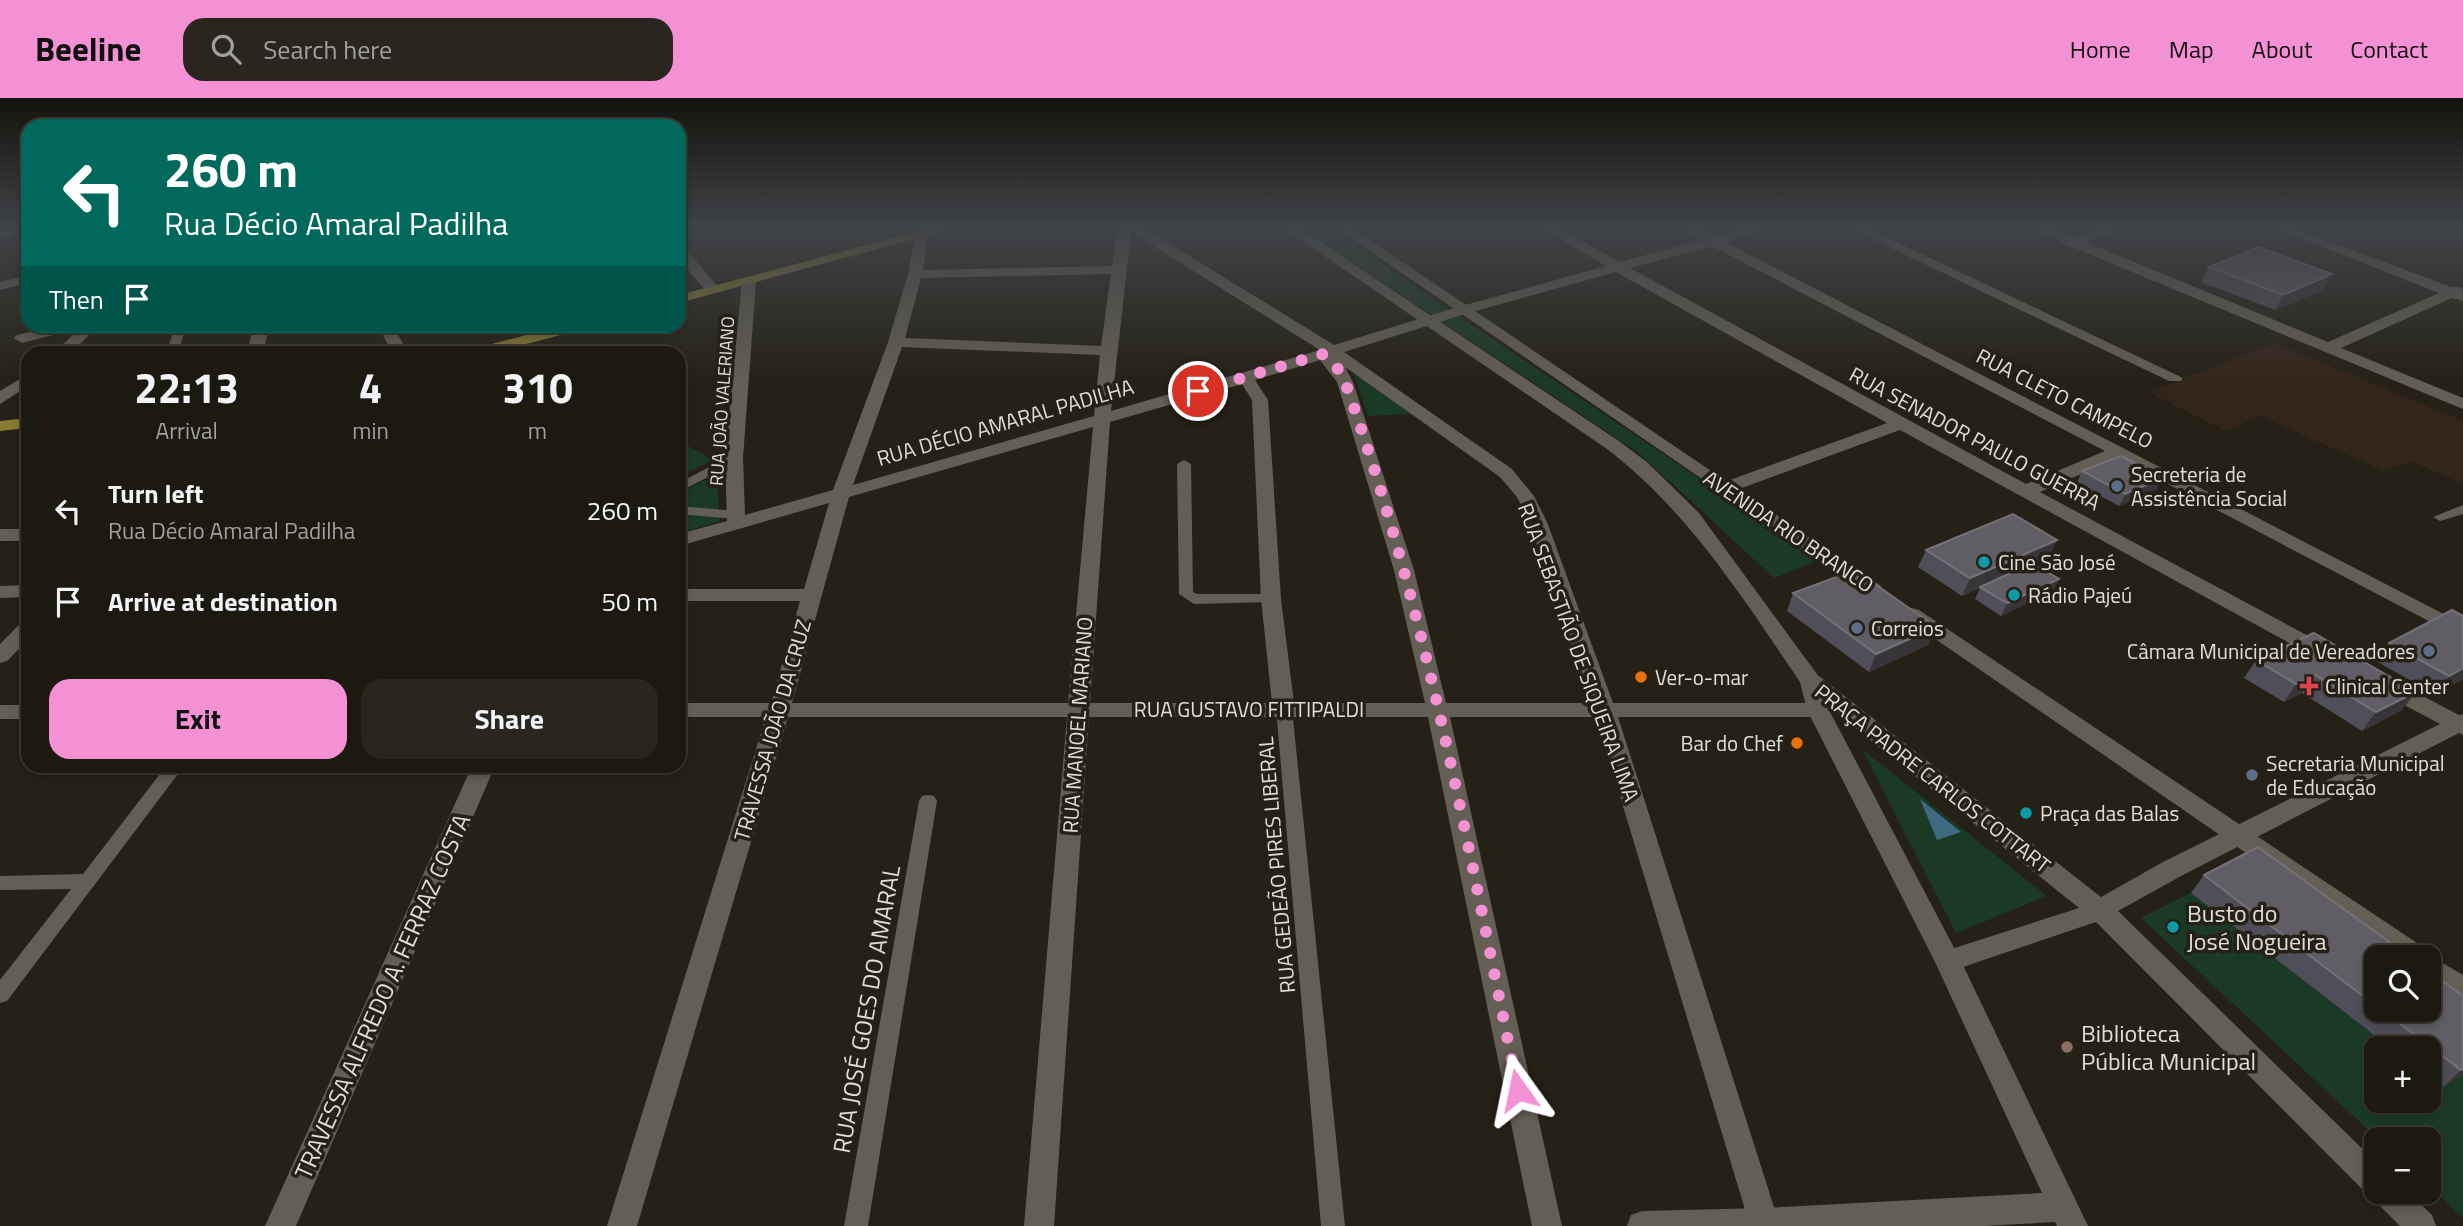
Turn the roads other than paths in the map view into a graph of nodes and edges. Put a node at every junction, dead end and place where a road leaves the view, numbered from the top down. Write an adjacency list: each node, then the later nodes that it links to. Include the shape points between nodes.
1 (702, 278): 17 (street)
2 (762, 278): 15 (main road)
3 (914, 278): 26 (street, TRAVESSA JOÃO DA CRUZ)
4 (1116, 278): 30 (street, RUA MANOEL MARIANO)
5 (1210, 278): 31 (street, RUA SEBASTIÃO DE SIQUEIRA LIMA)
6 (1365, 278): 21 (street, AVENIDA RIO BRANCO)
7 (1415, 278): 20 (street, AVENIDA RIO BRANCO)
8 (1587, 278): 20 (street, RUA DÉCIO AMARAL PADILHA)
9 (1636, 278): 39 (street, RUA SENADOR PAULO GUERRA)
10 (1783, 278): 41 (street, RUA CLETO CAMPELO)
11 (1961, 278): 33 (street)
12 (2158, 278): 29 (street)
13 (2419, 278): 18 (street)
14 (21, 281): 16 (street)
15 (749, 281): 17 (main road); 42 (street, RUA JOÃO VALERIANO)
16 (0, 286)
17 (713, 290): 19 (main road)
18 (2459, 292): 29 (street)
19 (686, 297)
20 (1463, 310): 21 (street, RUA DÉCIO AMARAL PADILHA); 45 (street, AVENIDA RIO BRANCO)
21 (1429, 320): 31 (street, RUA DÉCIO AMARAL PADILHA); 64 (street, AVENIDA RIO BRANCO, via 1642,467 1692,517)
22 (42, 333): 25 (street)
23 (82, 333): 27 (street)
24 (546, 333): 28 (main road)
25 (22, 338)
26 (896, 342): 30 (street); 47 (street, TRAVESSA JOÃO DA CRUZ)
27 (69, 346)
28 (498, 346)
29 (2328, 348): 36 (street)
30 (1108, 351): 37 (street, RUA MANOEL MARIANO)
31 (1327, 352): 32 (street, RUA DÉCIO AMARAL PADILHA); 67 (street, via 1359,422 1404,570); 68 (street, RUA SEBASTIÃO DE SIQUEIRA LIMA, via 1506,473 1525,496)
32 (1247, 378): 37 (street, RUA DÉCIO AMARAL PADILHA); 59 (street, RUA GEDEÃO PIRES LIBERAL, via 1261,400)
33 (2175, 378)
34 (21, 384): 35 (street)
35 (0, 399)
36 (2463, 404)
37 (1102, 417): 47 (street, RUA DÉCIO AMARAL PADILHA); 71 (street, RUA MANOEL MARIANO)
38 (21, 424): 40 (main road)
39 (1900, 425): 45 (street); 46 (street, RUA SENADOR PAULO GUERRA)
40 (0, 426)
41 (2119, 451): 46 (street); 60 (street, RUA CLETO CAMPELO)
42 (733, 458): 44 (lane); 51 (street, RUA JOÃO VALERIANO)
43 (1184, 464): 59 (lane, via 1186,594 1194,599)
44 (686, 484)
45 (1725, 488): 79 (street, AVENIDA RIO BRANCO)
46 (2026, 491): 63 (street, RUA SENADOR PAULO GUERRA)
47 (841, 493): 51 (street, RUA DÉCIO AMARAL PADILHA); 58 (street, TRAVESSA JOÃO DA CRUZ)
48 (2463, 509): 50 (lane)
49 (686, 511): 51 (lane)
50 (2440, 517)
51 (736, 519): 54 (street, RUA DÉCIO AMARAL PADILHA)
52 (0, 535): 53 (street)
53 (21, 535)
54 (686, 537)
55 (0, 592): 56 (street)
56 (21, 592)
57 (686, 595): 58 (street)
58 (812, 595): 70 (street, TRAVESSA JOÃO DA CRUZ)
59 (1271, 599): 66 (street, RUA GEDEÃO PIRES LIBERAL)
60 (2463, 632)
61 (21, 635): 62 (street)
62 (0, 656)
63 (2341, 662)
64 (1811, 681): 72 (street, PRAÇA PADRE CARLOS COTTART); 82 (street, PRAÇA PADRE CARLOS COTTART)
65 (2376, 681): 75 (street)
66 (1284, 709): 67 (street, RUA GUSTAVO FITTIPALDI); 71 (street, RUA GUSTAVO FITTIPALDI); 96 (lane, RUA GEDEÃO PIRES LIBERAL)
67 (1437, 709): 68 (street, RUA GUSTAVO FITTIPALDI); 97 (street)
68 (1604, 709): 72 (street, RUA GUSTAVO FITTIPALDI); 91 (street, RUA SEBASTIÃO DE SIQUEIRA LIMA)
69 (686, 710): 70 (street, RUA GUSTAVO FITTIPALDI)
70 (779, 710): 71 (street, RUA GUSTAVO FITTIPALDI); 93 (street, TRAVESSA JOÃO DA CRUZ)
71 (1079, 710): 95 (street, RUA MANOEL MARIANO)
72 (1818, 710): 84 (street, PRAÇA PADRE CARLOS COTTART)
73 (0, 712): 74 (street)
74 (21, 712)
75 (2462, 724): 79 (street)
76 (171, 773): 80 (lane)
77 (481, 773): 92 (street, TRAVESSA ALFREDO A. FERRAZ COSTA)
78 (928, 801): 94 (lane, RUA JOSÉ GOES DO AMARAL)
79 (2241, 835): 82 (street); 83 (street, AVENIDA RIO BRANCO)
80 (89, 881): 81 (lane); 87 (lane)
81 (0, 883)
82 (2099, 910): 84 (street); 88 (street, PRAÇA PADRE CARLOS COTTART)
83 (2400, 945)
84 (1948, 961): 90 (street, PRAÇA PADRE CARLOS COTTART)
85 (2441, 974): 86 (street)
86 (2463, 989)
87 (1, 993)
88 (2364, 1170)
89 (2398, 1204): 99 (street)
90 (2068, 1217): 91 (street)
91 (1764, 1224): 98 (street)
92 (280, 1226)
93 (622, 1226)
94 (856, 1226)
95 (1039, 1226)
96 (1333, 1226)
97 (1547, 1226)
98 (1642, 1226)
99 (2421, 1226)

